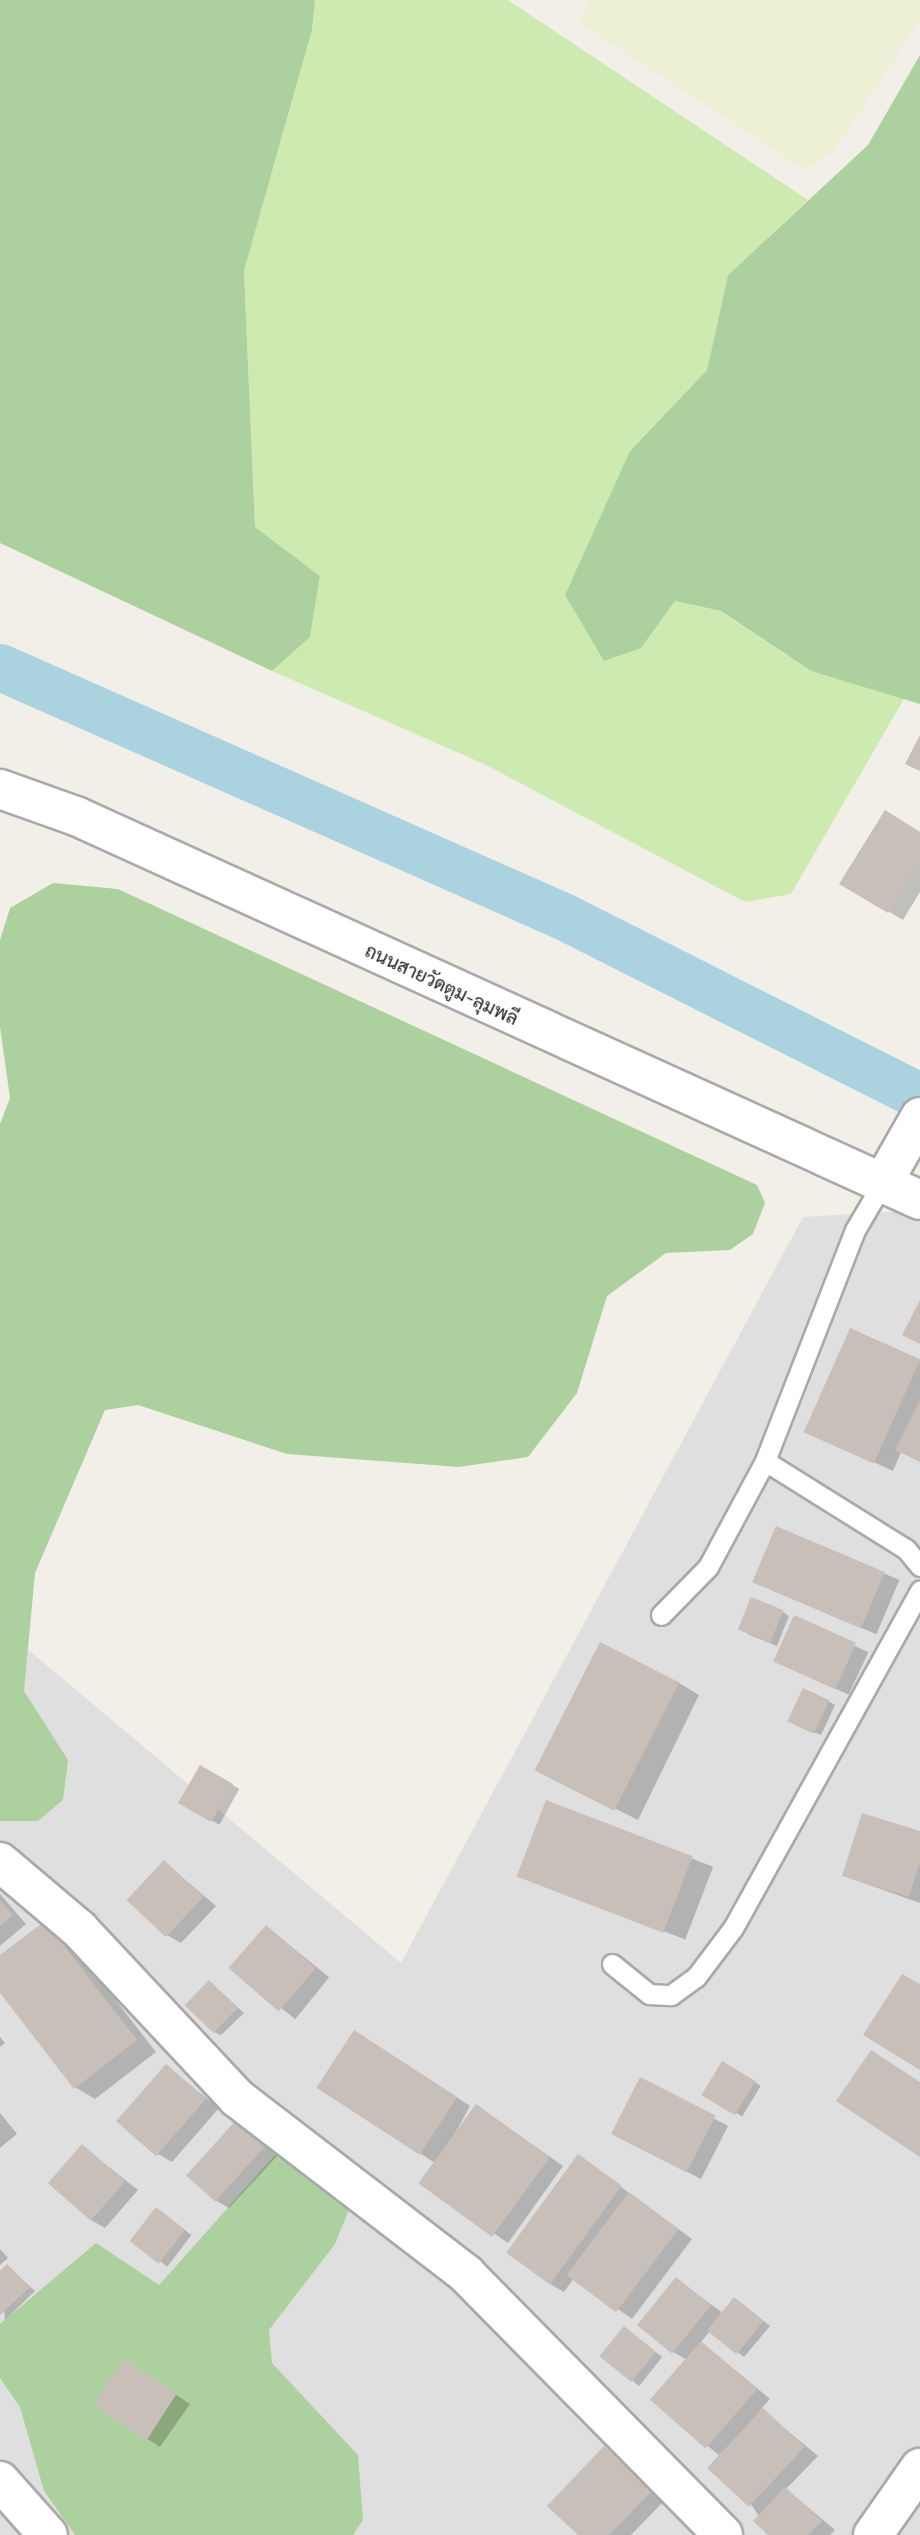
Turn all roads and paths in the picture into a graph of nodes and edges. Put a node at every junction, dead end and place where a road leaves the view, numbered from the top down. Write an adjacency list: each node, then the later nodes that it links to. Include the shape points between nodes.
1 (0, 789): 3 (street, ถนนสายวัดตูม-ลุมพลี, via 76,816)
2 (920, 1117): 3 (street)
3 (890, 1169): 4 (street, ถนนสายวัดตูม-ลุมพลี); 5 (lane, via 855,1230)
4 (920, 1200)
5 (765, 1461): 6 (lane, via 906,1549); 8 (lane, via 708,1567)
6 (920, 1566)
7 (920, 1590): 10 (lane, via 733,1928 695,1977 671,1995 649,1994)
8 (661, 1615)
9 (0, 1862): 13 (street, via 79,1929 237,2098 466,2274)
10 (612, 1964)
11 (920, 2468): 15 (street)
12 (0, 2481): 14 (street)
13 (700, 2528)
14 (48, 2535)
15 (873, 2535)

